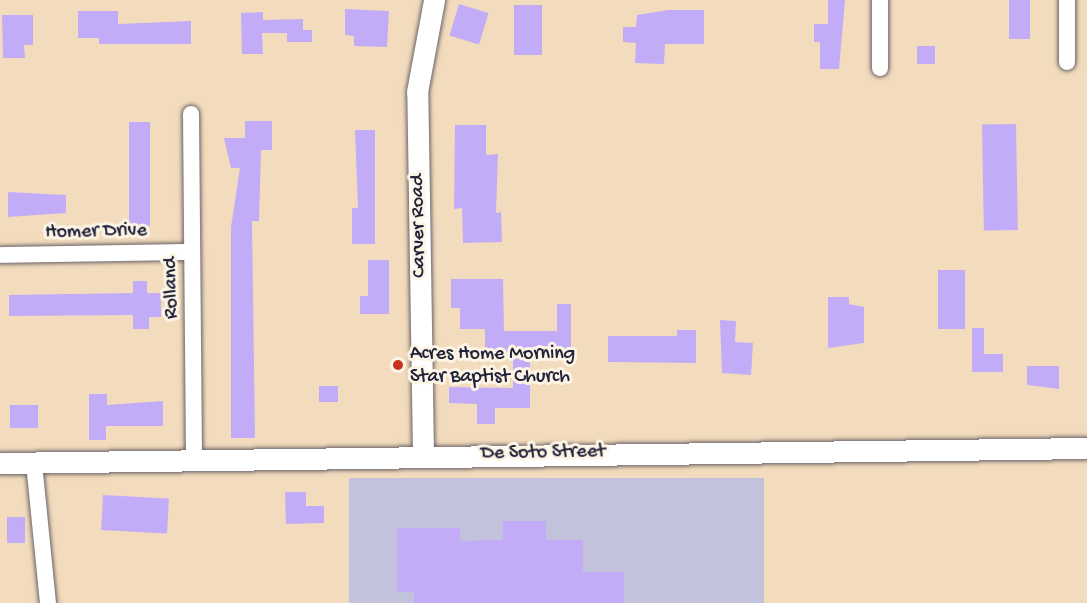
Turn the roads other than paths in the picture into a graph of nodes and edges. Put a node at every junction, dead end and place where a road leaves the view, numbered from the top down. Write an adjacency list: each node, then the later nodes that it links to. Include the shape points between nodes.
1 (434, 0): 10 (street, Carver Road, via 417,93)
2 (880, 0): 5 (street)
3 (1066, 0): 4 (street)
4 (1067, 62)
5 (880, 68)
6 (191, 114): 7 (street, Rolland)
7 (192, 252): 8 (street, Homer Drive); 11 (street, Rolland)
8 (0, 255)
9 (1087, 448): 10 (street, De Soto Street)
10 (423, 454): 11 (street, De Soto Street)
11 (195, 462): 13 (street, De Soto Street)
12 (0, 463): 13 (street, De Soto Street)
13 (34, 463): 14 (street)
14 (48, 603)

